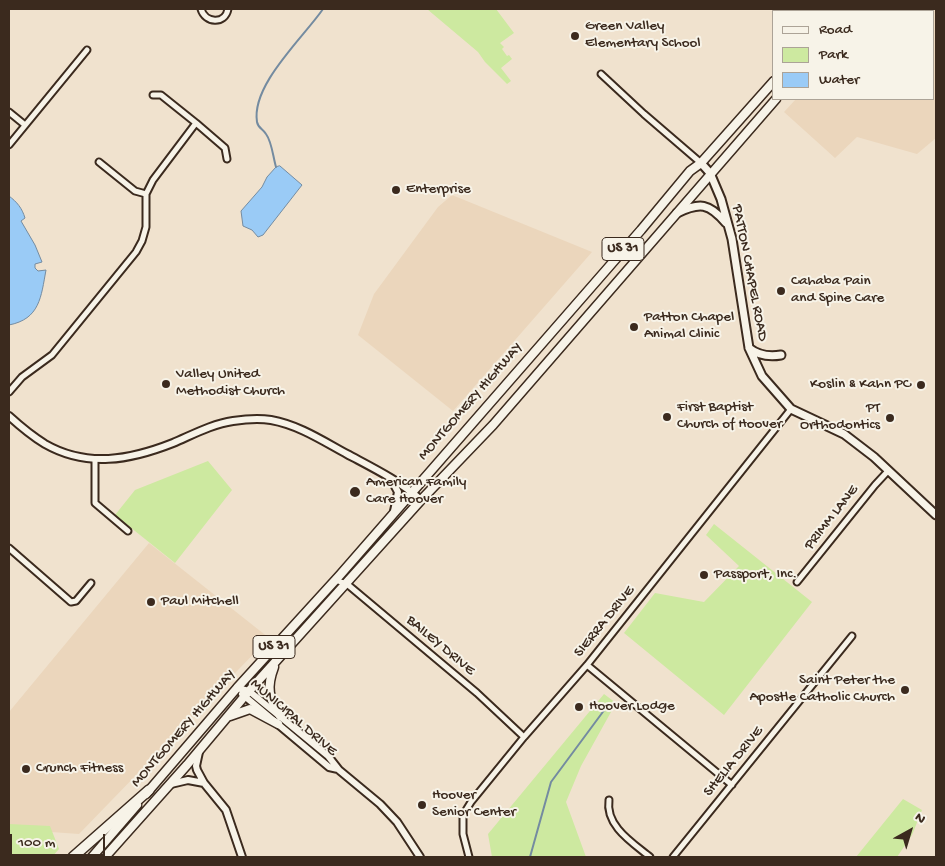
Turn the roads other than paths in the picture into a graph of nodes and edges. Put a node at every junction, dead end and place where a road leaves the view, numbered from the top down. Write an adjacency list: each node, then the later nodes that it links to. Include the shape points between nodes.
1 (201, 9): 2 (street, via 214,21 223,17)
2 (228, 9)
3 (87, 50): 10 (street)
4 (601, 74): 14 (street)
5 (772, 83): 14 (main road, MONTGOMERY HIGHWAY / US 31)
6 (153, 95): 9 (street, via 161,95)
7 (775, 100): 15 (main road, MONTGOMERY HIGHWAY / US 31)
8 (9, 112): 10 (street)
9 (196, 123): 12 (street, via 225,148); 16 (street, via 152,180)
10 (25, 125): 11 (street)
11 (9, 145)
12 (227, 159)
13 (99, 162): 16 (street, via 135,192)
14 (701, 163): 15 (main road, PATTON CHAPEL ROAD); 27 (main road, MONTGOMERY HIGHWAY / US 31, via 690,171)
15 (710, 173): 17 (main road, MONTGOMERY HIGHWAY / US 31); 18 (main road, PATTON CHAPEL ROAD)
16 (146, 194): 21 (street, via 146,227 136,252 52,355 22,377)
17 (675, 215): 18 (main road, via 700,205 720,215); 28 (main road, MONTGOMERY HIGHWAY / US 31, via 505,412)
18 (728, 224): 19 (main road, PATTON CHAPEL ROAD)
19 (749, 348): 20 (main road, via 765,356); 22 (main road, PATTON CHAPEL ROAD, via 762,376)
20 (781, 355)
21 (9, 392)
22 (792, 409): 25 (main road, PATTON CHAPEL ROAD, via 844,434); 39 (street, SIERRA DRIVE)
23 (9, 416): 24 (street, via 46,445 68,454)
24 (95, 459): 26 (street, via 128,458 222,424 258,419 301,429); 31 (street, via 95,503)
25 (888, 471): 30 (main road, PATTON CHAPEL ROAD); 34 (street, PRIMM LANE)
26 (390, 478): 27 (street); 29 (street, via 398,492)
27 (411, 491): 28 (street); 29 (main road, MONTGOMERY HIGHWAY / US 31)
28 (421, 500): 36 (main road, MONTGOMERY HIGHWAY / US 31)
29 (394, 511): 33 (main road, MONTGOMERY HIGHWAY / US 31)
30 (936, 515)
31 (128, 531)
32 (9, 548): 35 (street, via 71,602 76,601)
33 (335, 580): 36 (street, BAILEY DRIVE); 40 (main road, MONTGOMERY HIGHWAY / US 31)
34 (797, 582)
35 (91, 583)
36 (347, 584): 38 (main road, MONTGOMERY HIGHWAY / US 31); 44 (street, BAILEY DRIVE, via 477,693)
37 (852, 636): 48 (street, SHELIA DRIVE)
38 (277, 660): 41 (main road, MONTGOMERY HIGHWAY / US 31); 43 (main road, via 268,687)
39 (587, 664): 44 (street, SIERRA DRIVE); 48 (street)
40 (237, 688): 41 (street, MUNICIPAL DRIVE); 49 (main road, MONTGOMERY HIGHWAY / US 31)
41 (247, 694): 42 (main road, MONTGOMERY HIGHWAY / US 31); 43 (street, MUNICIPAL DRIVE)
42 (226, 718): 43 (main road, via 250,709); 45 (main road, MONTGOMERY HIGHWAY / US 31)
43 (279, 720): 55 (street, MUNICIPAL DRIVE, via 328,756 339,770 380,804 397,822)
44 (524, 737): 56 (street, SIERRA DRIVE, via 463,815 463,834)
45 (199, 750): 46 (street, via 196,766); 47 (main road, MONTGOMERY HIGHWAY / US 31)
46 (204, 783): 47 (street, via 188,780); 54 (street, via 226,810)
47 (170, 785): 53 (main road, MONTGOMERY HIGHWAY / US 31)
48 (732, 785): 58 (street, SHELIA DRIVE)
49 (149, 790): 51 (highway); 52 (main road, MONTGOMERY HIGHWAY / US 31)
50 (609, 800): 57 (street, via 610,813 617,828)
51 (73, 857)
52 (92, 857)
53 (106, 857)
54 (242, 857)
55 (420, 857)
56 (469, 857)
57 (650, 857)
58 (673, 857)

